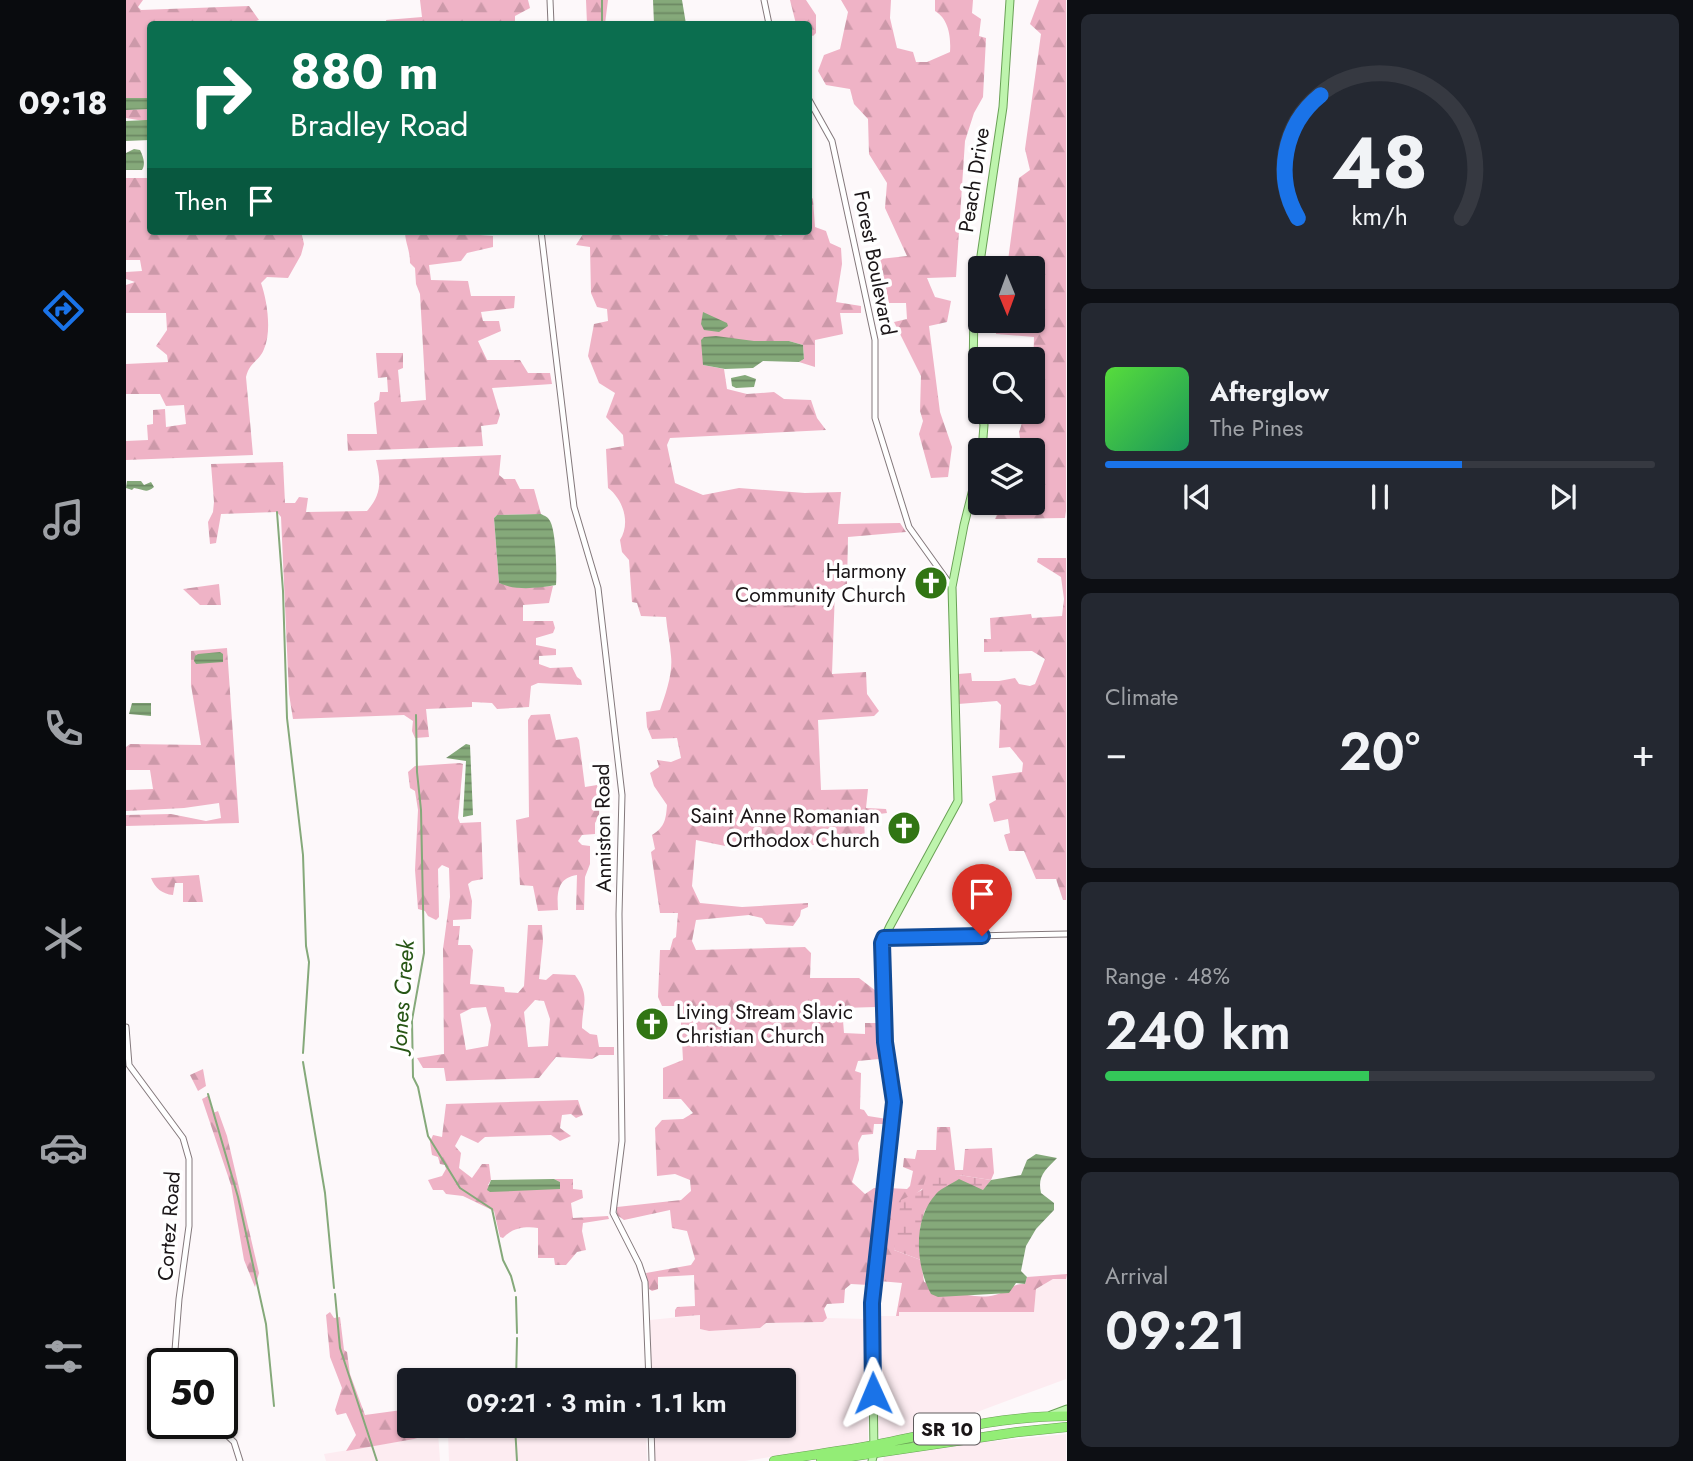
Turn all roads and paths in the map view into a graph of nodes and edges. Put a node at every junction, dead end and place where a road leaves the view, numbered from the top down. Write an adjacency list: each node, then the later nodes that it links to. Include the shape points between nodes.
1 (550, 0): 4 (street)
2 (764, 0): 5 (street)
3 (1010, 0): 8 (main road, Peach Drive, via 1003,107 974,303)
4 (551, 21)
5 (768, 21)
6 (812, 105): 10 (street, Forest Boulevard, via 832,141 875,340 875,418 909,527)
7 (541, 235): 15 (street, Anniston Road, via 574,507 598,588 622,795 622,1141 613,1213 645,1282)
8 (973, 347)
9 (968, 509): 10 (main road)
10 (952, 587): 12 (main road, via 958,801)
11 (1066, 934): 12 (street)
12 (884, 938): 22 (main road, via 883,1018 894,1102 872,1311)
13 (126, 1027): 14 (street, Cortez Road, via 130,1068 188,1151 189,1226)
14 (175, 1348)
15 (648, 1368)
16 (1066, 1409): 17 (main road, SR 10)
17 (1039, 1416): 18 (highway); 22 (highway, SR 10, via 971,1424)
18 (1066, 1416)
19 (1066, 1427): 22 (highway, SR 10)
20 (651, 1438): 24 (street)
21 (231, 1439): 23 (street)
22 (875, 1455): 25 (highway, SR 10); 26 (highway, SR 10)
23 (240, 1461)
24 (652, 1461)
25 (774, 1461)
26 (821, 1461)

